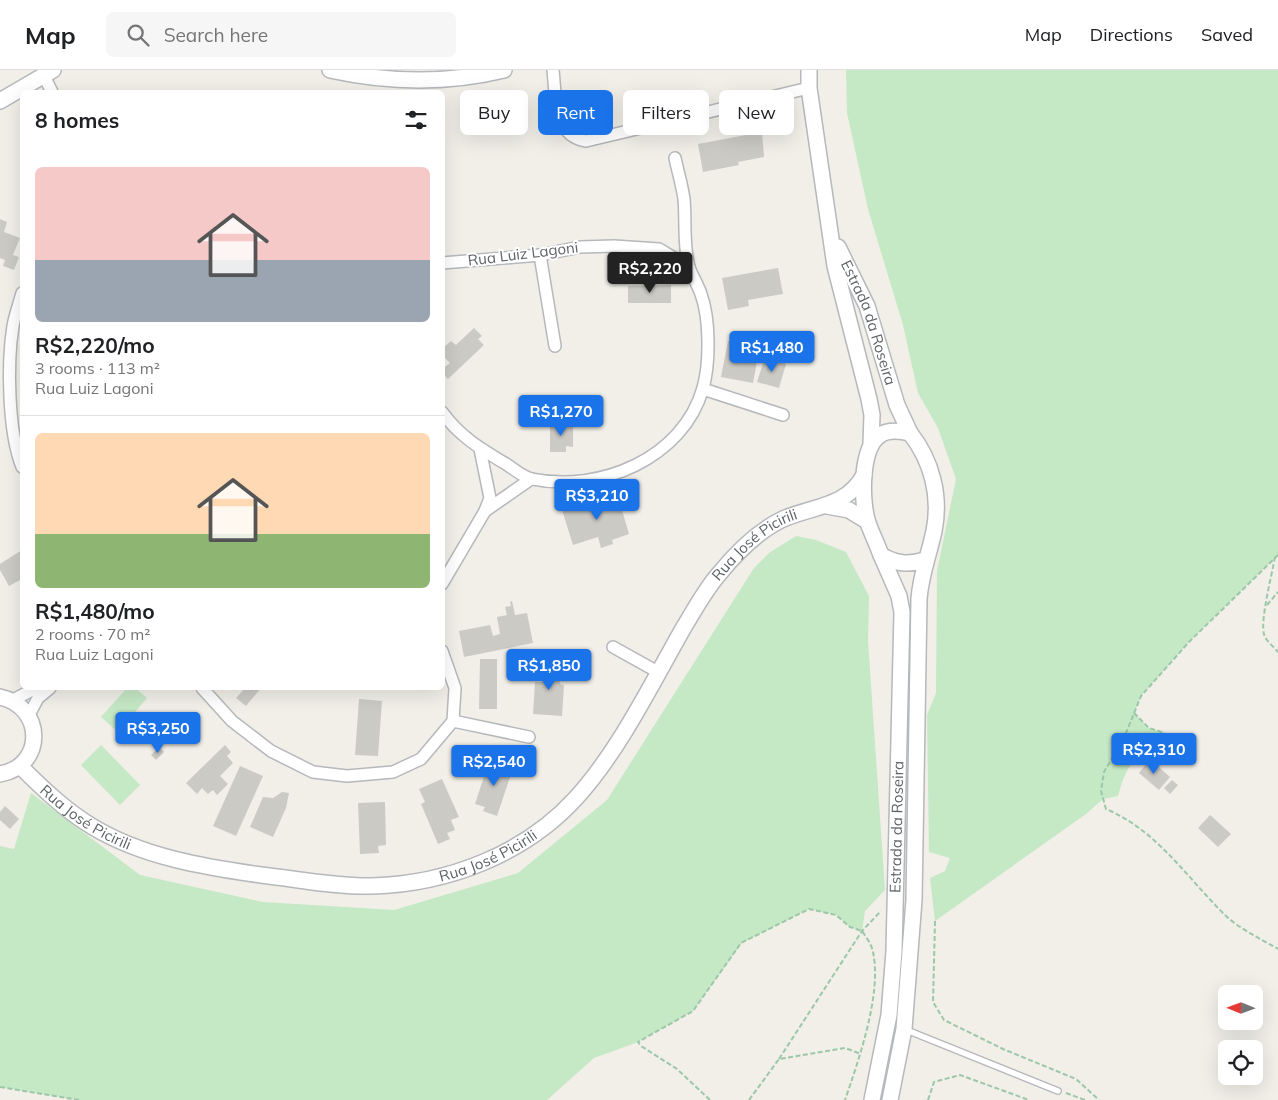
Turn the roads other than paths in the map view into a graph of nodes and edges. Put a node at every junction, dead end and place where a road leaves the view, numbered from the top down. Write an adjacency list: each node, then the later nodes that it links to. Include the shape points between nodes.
1 (330, 70): 2 (street, via 384,80 411,81)
2 (504, 70)
3 (553, 70): 6 (street, via 561,125 572,136 586,141)
4 (809, 70): 6 (street, Estrada da Roseira)
5 (48, 73): 7 (street); 8 (street)
6 (809, 88): 10 (street, Estrada da Roseira)
7 (52, 90)
8 (0, 101)
9 (675, 158): 13 (street, via 684,197)
10 (828, 213): 19 (street, Estrada da Roseira, via 841,256 867,306 897,404); 20 (street, Estrada da Roseira, via 843,302 872,415)
11 (540, 255): 12 (street, Rua Luiz Lagoni); 13 (street, Rua Luiz Lagoni, via 580,247 659,249); 15 (street)
12 (445, 264)
13 (689, 267): 16 (street, via 702,296 707,329)
14 (20, 300): 22 (street, via 13,326 9,381)
15 (555, 346)
16 (703, 389): 18 (street); 24 (street, via 688,420 650,459 598,480)
17 (445, 416): 21 (street, via 454,429)
18 (783, 416)
19 (910, 433): 20 (street, via 886,432); 29 (street, Estrada da Roseira, via 927,461 936,493 934,530)
20 (871, 443): 23 (street, Estrada da Roseira)
21 (480, 450): 24 (street); 26 (street, via 490,498)
22 (20, 457)
23 (864, 475): 25 (street, Rua José Picirili, via 850,494); 27 (street, Estrada da Roseira)
24 (530, 479): 26 (street)
25 (828, 506): 27 (street, via 849,510); 33 (street, Rua José Picirili, via 782,520 738,551 712,582)
26 (485, 511): 30 (street)
27 (867, 521): 28 (street, Estrada da Roseira)
28 (881, 555): 29 (street, via 900,563); 45 (street, Estrada da Roseira, via 899,596 902,612 889,1016)
29 (925, 560): 43 (street, Estrada da Roseira, via 919,599 914,900)
30 (445, 579)
31 (613, 648): 33 (street)
32 (445, 660): 39 (street, via 455,688)
33 (658, 672): 41 (street, Rua José Picirili, via 604,764 575,799 524,842 484,863 416,883 370,886 217,869 173,860 93,828 48,794)
34 (30, 690): 37 (street)
35 (48, 690): 38 (street, via 38,698)
36 (204, 690): 39 (street, via 232,721 271,751 313,772 347,776 393,772 421,759)
37 (7, 698): 38 (street)
38 (29, 715): 41 (street, via 34,740 32,750)
39 (453, 721): 40 (street)
40 (529, 736)
41 (20, 766): 42 (street)
42 (0, 774)
43 (904, 1029): 44 (lane); 46 (street, Estrada da Roseira)
44 (1058, 1090)
45 (872, 1100)
46 (890, 1100)

